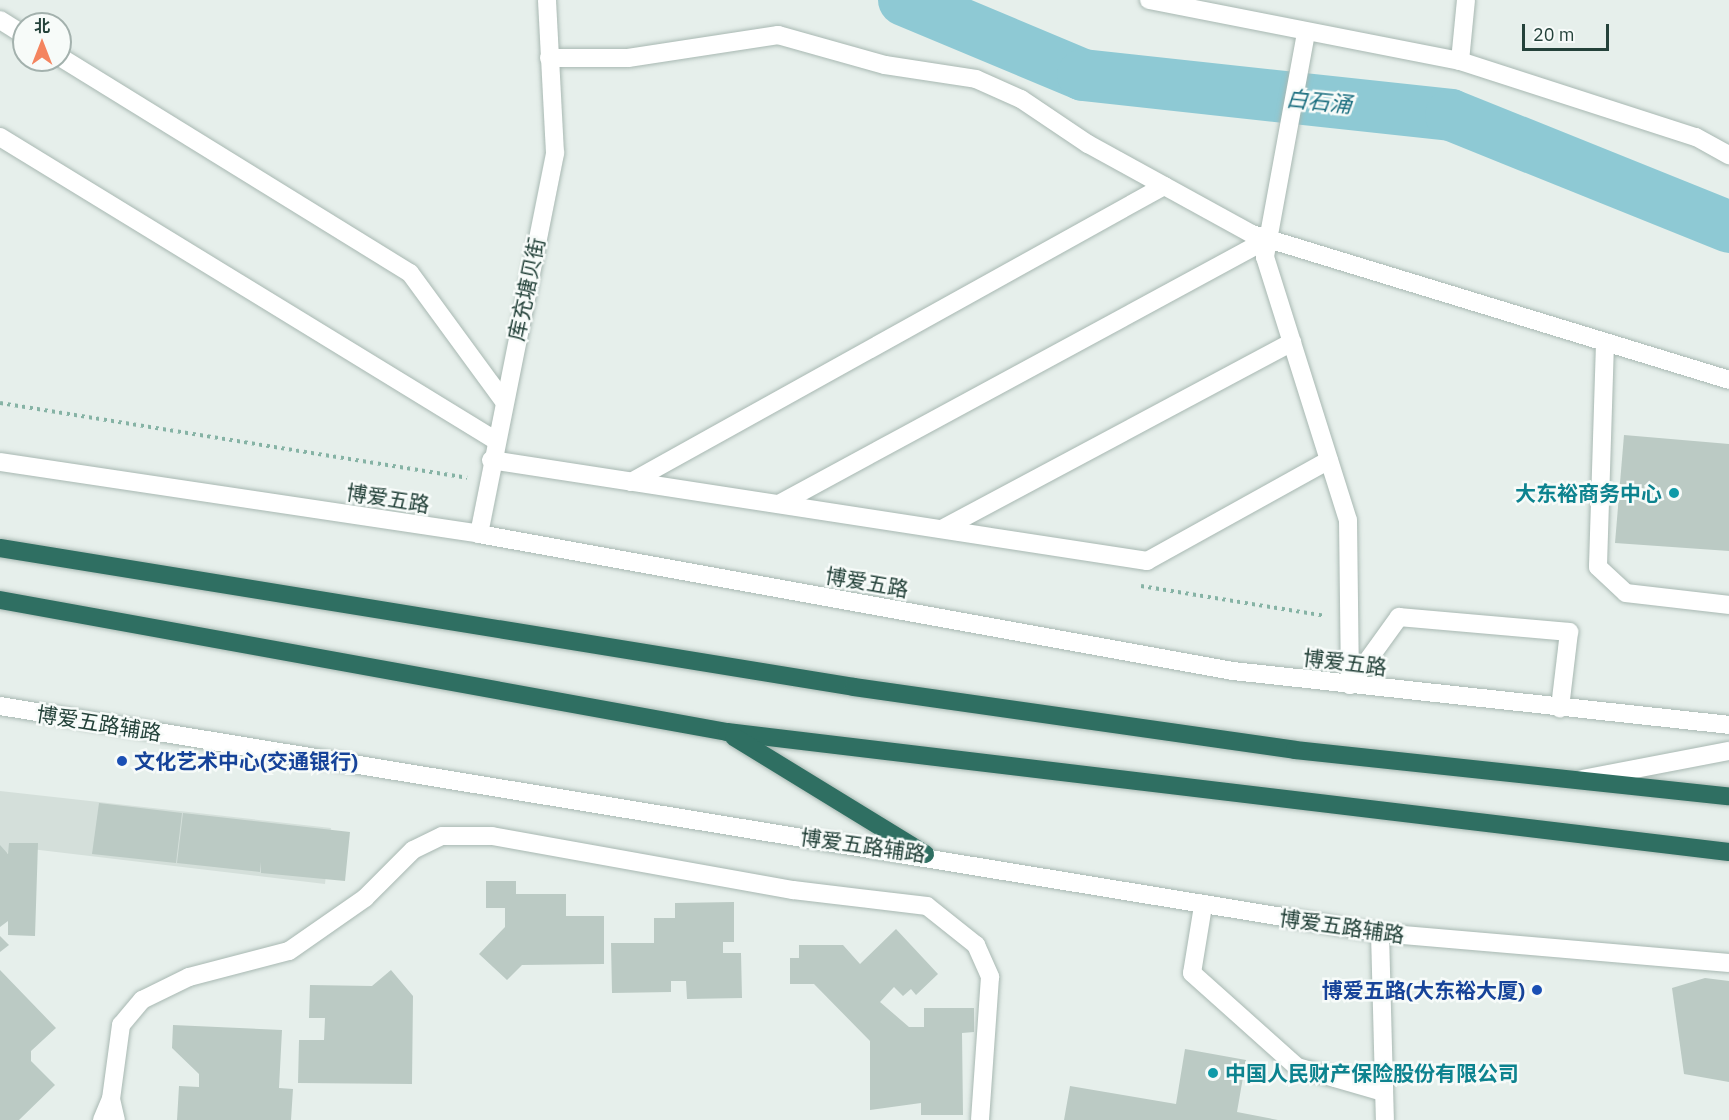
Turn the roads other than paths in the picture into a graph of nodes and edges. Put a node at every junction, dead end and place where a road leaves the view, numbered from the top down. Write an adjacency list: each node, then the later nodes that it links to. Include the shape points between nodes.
1 (547, 0): 5 (street, 库充塘贝街)
2 (1149, 0): 4 (street)
3 (1466, 0): 6 (street)
4 (1306, 33): 6 (street); 11 (street)
5 (548, 50): 10 (street, via 628,58 778,35 885,65 976,79 1021,99); 15 (street, 库充塘贝街, via 555,153)
6 (1460, 61): 9 (street, via 1696,137)
7 (72, 64): 15 (street, via 410,273)
8 (0, 137): 16 (street)
9 (1729, 155)
10 (1164, 186): 11 (street); 20 (street)
11 (1268, 239): 12 (street, via 1265,257); 13 (street); 21 (street)
12 (1292, 342): 18 (street); 22 (street)
13 (1605, 343): 14 (street); 26 (street, via 1598,567 1626,593)
14 (1729, 380)
15 (503, 400): 16 (street, 库充塘贝街)
16 (495, 440): 17 (street, 库充塘贝街)
17 (491, 460): 20 (street); 23 (street, 库充塘贝街)
18 (1329, 460): 22 (street, via 1148,561); 27 (street, via 1348,520)
19 (0, 462): 23 (street, 博爱五路)
20 (631, 482): 21 (street)
21 (779, 504): 22 (street)
22 (942, 529)
23 (479, 534): 27 (street, 博爱五路, via 1222,669)
24 (0, 548): 33 (highway, via 854,687 1294,750)
25 (0, 600): 31 (highway)
26 (1729, 605)
27 (1350, 685): 29 (street, 博爱五路); 29 (street, via 1399,617 1569,632)
28 (0, 706): 36 (street, 博爱五路辅路, via 615,809)
29 (1560, 708): 30 (street, 博爱五路)
30 (1729, 725)
31 (727, 732): 35 (highway); 36 (highway)
32 (1729, 751): 33 (street)
33 (1570, 781): 34 (highway)
34 (1729, 796)
35 (1729, 852)
36 (925, 854): 37 (street, 博爱五路辅路)
37 (1203, 906): 38 (street, 博爱五路辅路); 40 (street, via 1192,973 1297,1067)
38 (1380, 933): 39 (street, 博爱五路辅路); 40 (street)
39 (1729, 963)
40 (1383, 1092): 45 (street)
41 (111, 1099): 42 (street); 43 (street); 44 (street, via 121,1024 142,1000 189,977 289,951 365,898 413,850 442,836 492,836 793,890 927,906 976,945 990,977)
42 (102, 1120)
43 (116, 1120)
44 (980, 1120)
45 (1385, 1120)

